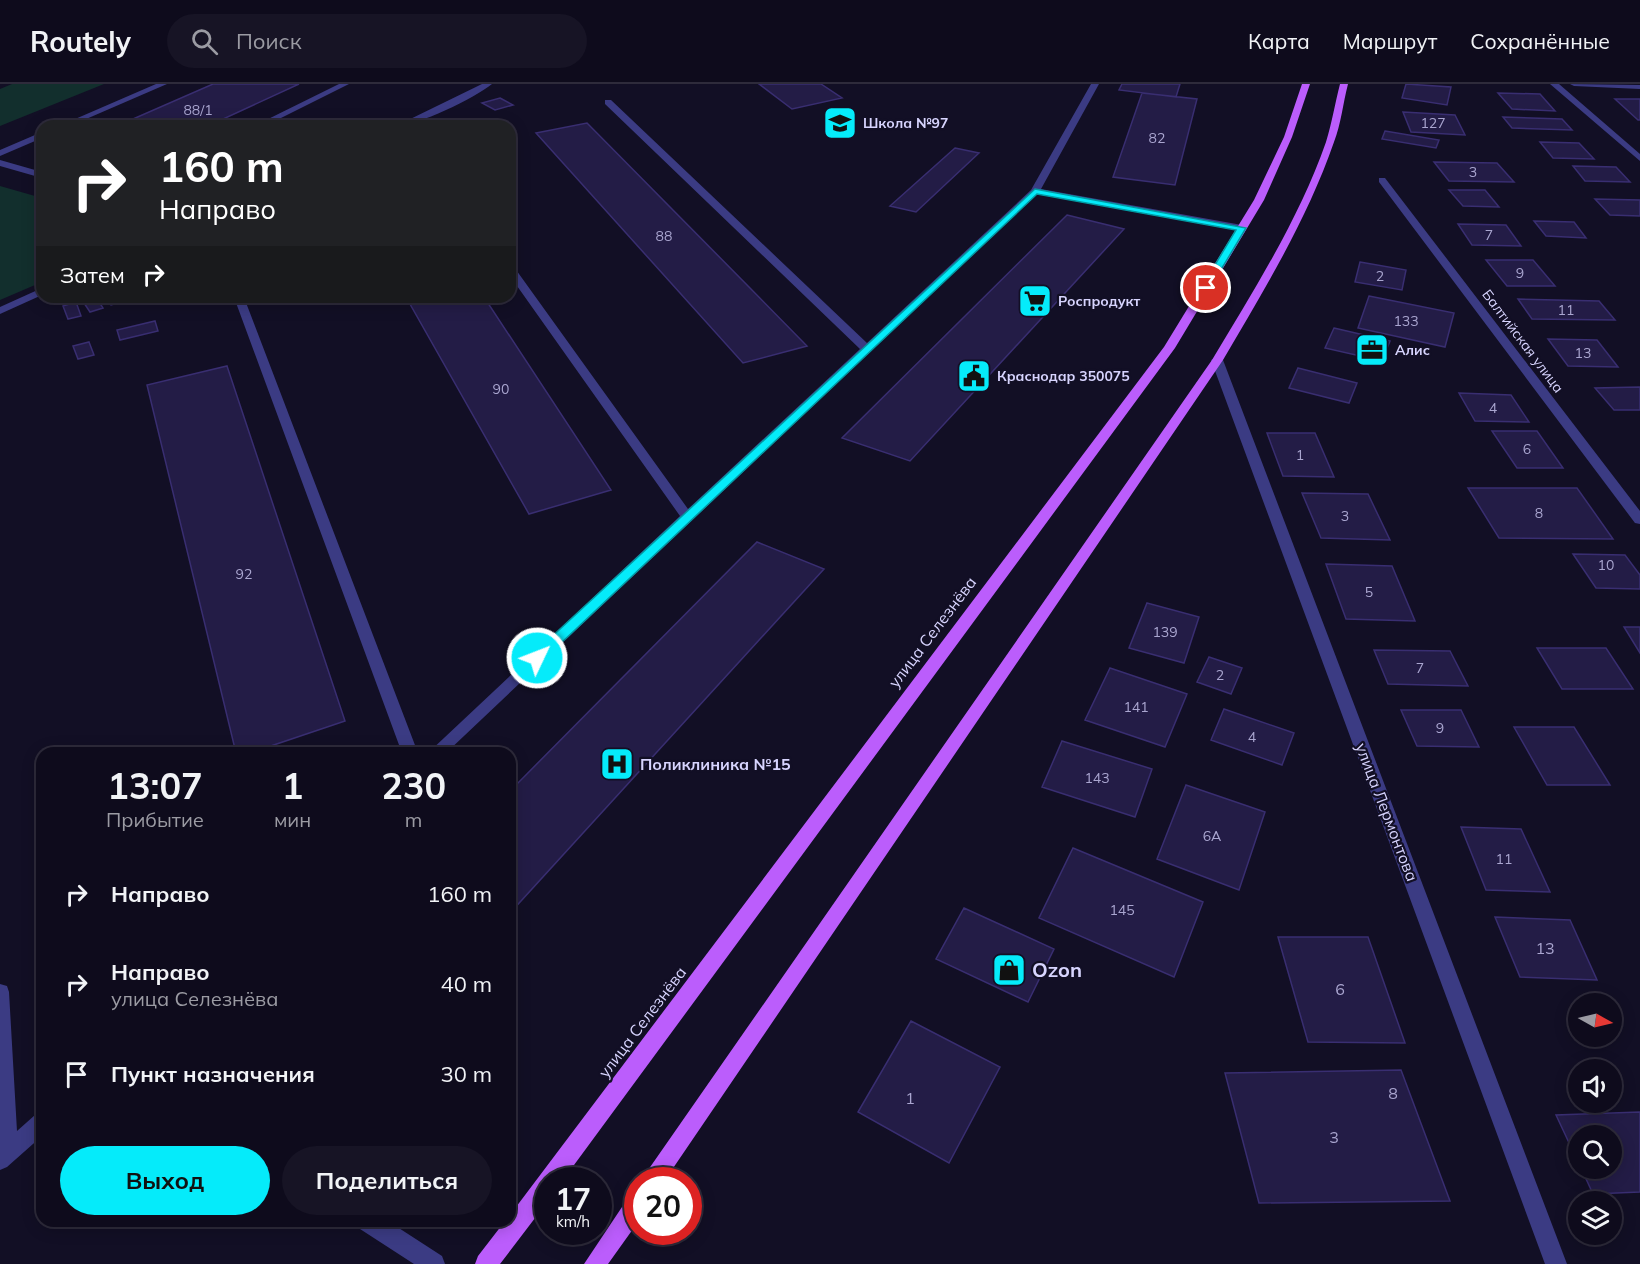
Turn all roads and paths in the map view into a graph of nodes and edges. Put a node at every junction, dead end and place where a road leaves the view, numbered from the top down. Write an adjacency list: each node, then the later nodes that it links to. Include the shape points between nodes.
1 (163, 84): 11 (street)
2 (345, 84): 12 (street)
3 (488, 84): 13 (street)
4 (1095, 84): 20 (street)
5 (1306, 84): 21 (main road, улица Селезнёва, via 1288,137)
6 (1344, 84): 27 (main road, via 1330,140 1303,208)
7 (1554, 84): 16 (street)
8 (1574, 84): 9 (street)
9 (1640, 87)
10 (608, 102): 26 (street)
11 (77, 120)
12 (270, 120)
13 (414, 120)
14 (36, 138): 15 (street)
15 (0, 153)
16 (1640, 158)
17 (0, 163): 18 (street)
18 (36, 172)
19 (1382, 180): 29 (street, Балтийская улица)
20 (1035, 191): 21 (street); 26 (street)
21 (1242, 228): 35 (main road, улица Селезнёва, via 1169,348)
22 (516, 277): 28 (street)
23 (36, 294): 25 (street)
24 (241, 303): 30 (street)
25 (0, 311)
26 (867, 349): 28 (street)
27 (1218, 360): 36 (main road); 45 (street, улица Лермонтова)
28 (687, 517): 31 (street)
29 (1640, 520)
30 (408, 747)
31 (442, 747)
32 (0, 992): 34 (street)
33 (36, 1127): 34 (street)
34 (4, 1156)
35 (560, 1167)
36 (662, 1167)
37 (534, 1202): 39 (main road, улица Селезнёва)
38 (624, 1223): 44 (main road)
39 (516, 1225)
40 (377, 1227): 42 (street)
41 (514, 1227): 43 (main road, улица Селезнёва)
42 (434, 1264)
43 (486, 1264)
44 (595, 1264)
45 (1556, 1264)

